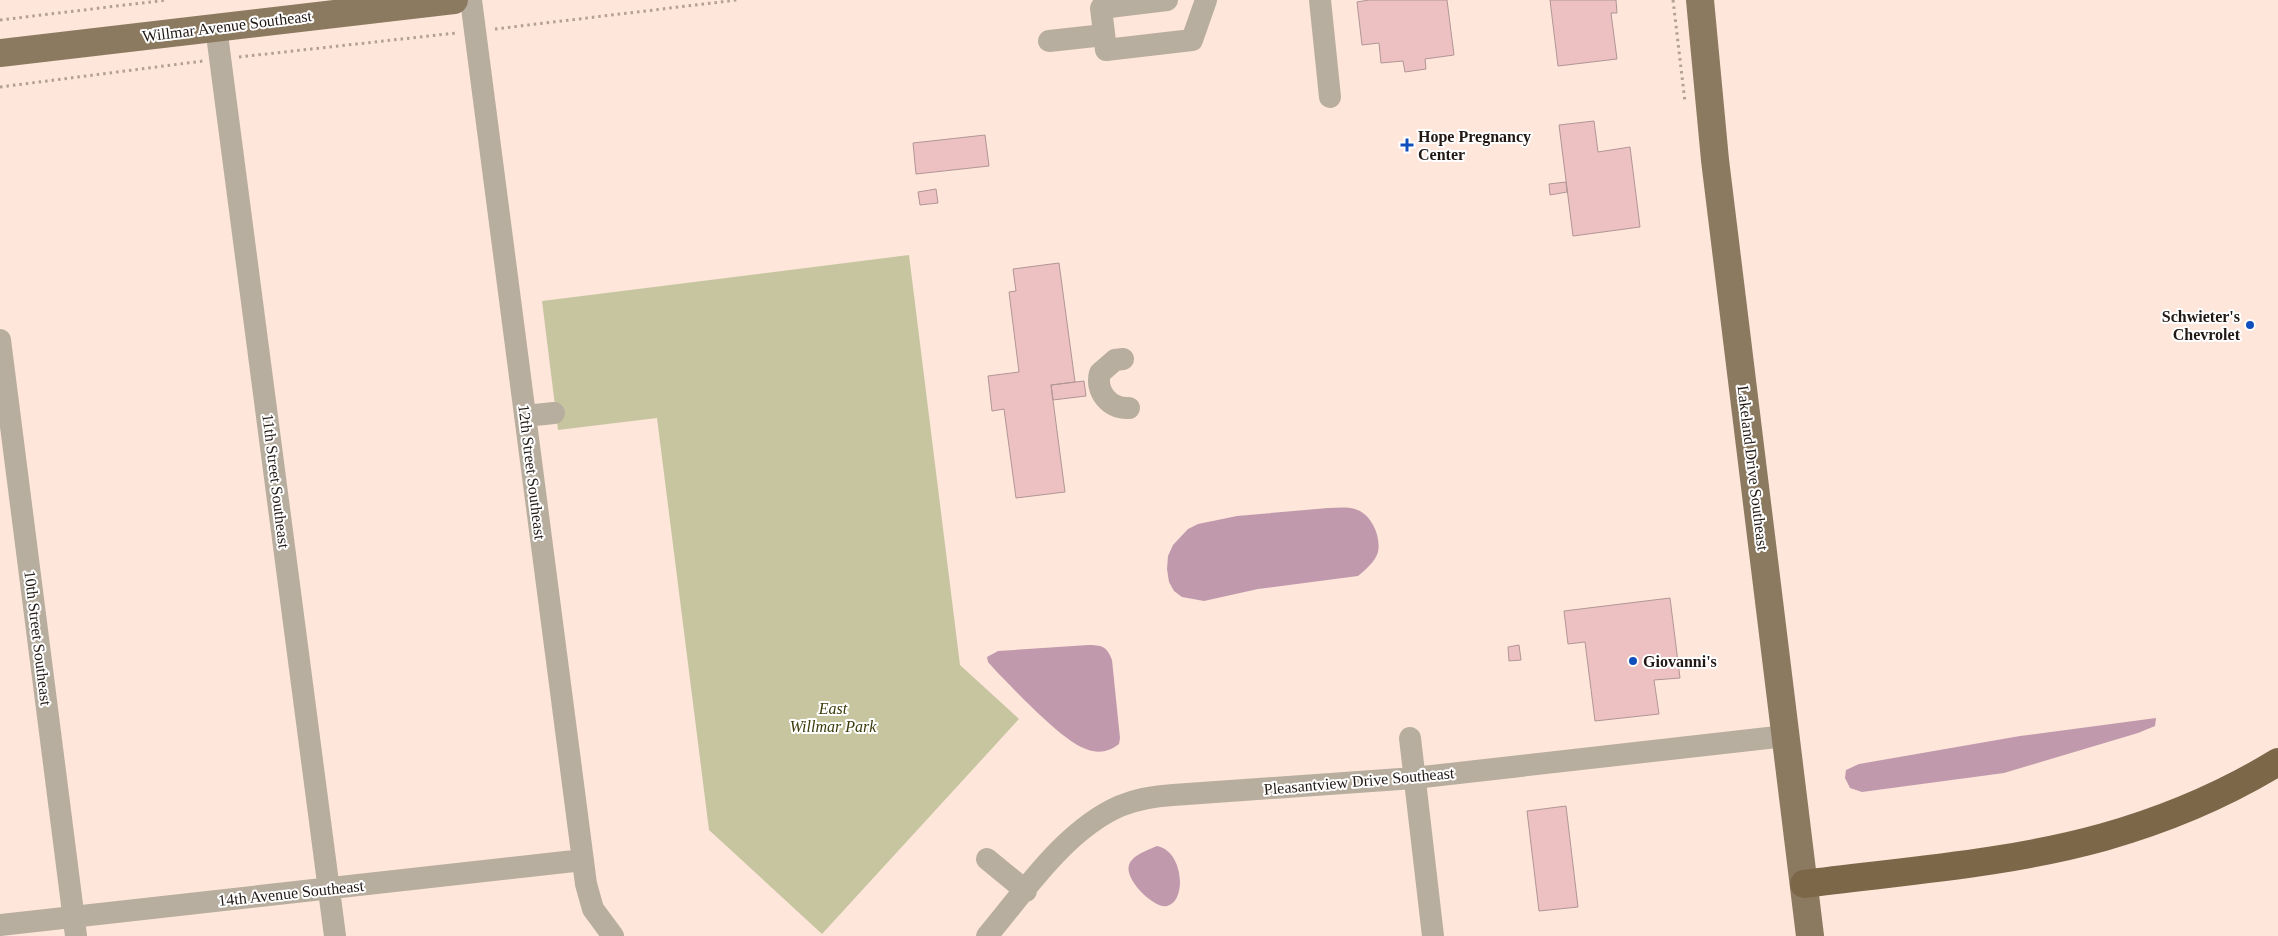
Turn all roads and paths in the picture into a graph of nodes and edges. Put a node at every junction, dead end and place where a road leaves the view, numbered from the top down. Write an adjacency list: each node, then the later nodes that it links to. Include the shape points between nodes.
1 (168, 0): 9 (path)
2 (454, 0): 10 (main road, Willmar Avenue Southeast)
3 (471, 0): 11 (street, 12th Street Southeast)
4 (738, 0): 11 (path)
5 (1167, 0): 12 (street, via 1101,8)
6 (1206, 0): 12 (street, via 1192,40 1106,50)
7 (1320, 0): 17 (street)
8 (1700, 0): 23 (main road, Lakeland Drive Southeast, via 1715,160)
9 (0, 20)
10 (216, 27): 14 (main road, Willmar Avenue Southeast); 15 (street, 11th Street Southeast)
11 (475, 31): 15 (path); 22 (street, 12th Street Southeast)
12 (1104, 35): 13 (street)
13 (1049, 41)
14 (0, 53)
15 (220, 59): 16 (path); 30 (street, 11th Street Southeast)
16 (0, 87)
17 (1330, 97)
18 (0, 340): 33 (street, 10th Street Southeast)
19 (1123, 359): 20 (street, via 1106,366 1100,373 1099,384 1106,399 1118,407)
20 (1129, 408)
21 (554, 413): 22 (street)
22 (525, 416): 28 (street, 12th Street Southeast)
23 (1785, 736): 26 (street, Pleasantview Drive Southeast); 29 (main road, Lakeland Drive Southeast)
24 (1410, 738): 26 (street)
25 (2278, 762): 29 (highway, via 2193,806 2105,837 2013,857)
26 (1414, 778): 31 (street, Pleasantview Drive Southeast, via 1136,800 1105,814 1073,837); 37 (street)
27 (987, 859): 31 (street)
28 (583, 860): 30 (street, 14th Avenue Southeast); 35 (street, 12th Street Southeast, via 593,909)
29 (1804, 884): 38 (main road, Lakeland Drive Southeast)
30 (329, 889): 33 (street, 14th Avenue Southeast); 34 (street, 11th Street Southeast)
31 (1026, 890): 36 (street, Pleasantview Drive Southeast)
32 (0, 926): 33 (street, 14th Avenue Southeast)
33 (74, 926)
34 (334, 936)
35 (613, 936)
36 (987, 936)
37 (1433, 936)
38 (1810, 936)

